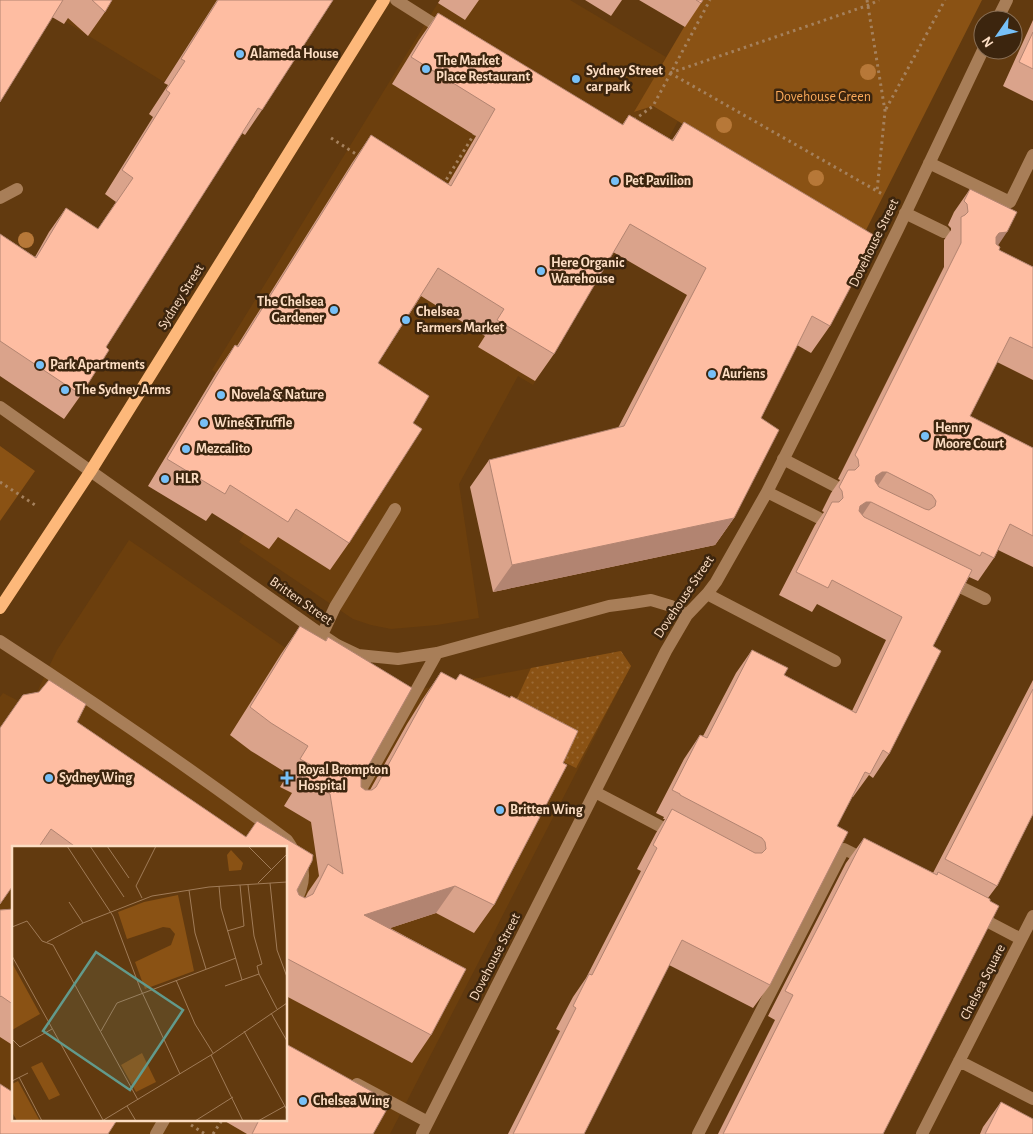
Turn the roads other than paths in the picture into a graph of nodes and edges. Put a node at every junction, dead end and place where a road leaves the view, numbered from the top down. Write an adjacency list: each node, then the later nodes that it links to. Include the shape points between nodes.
1 (384, 0): 13 (main road, Sydney Street)
2 (396, 0): 3 (street)
3 (455, 37)
4 (978, 60): 6 (street, Dovehouse Street)
5 (1033, 155): 6 (street, via 1010,202)
6 (929, 163): 9 (street, Dovehouse Street)
7 (17, 189): 8 (street)
8 (0, 198)
9 (906, 210): 10 (street); 12 (street, Dovehouse Street)
10 (944, 232)
11 (0, 407): 13 (street, Britten Street)
12 (783, 459): 14 (street); 15 (street, Dovehouse Street)
13 (90, 472): 21 (main road, Sydney Street); 23 (street, Britten Street)
14 (834, 486)
15 (766, 492): 17 (street); 19 (street, Dovehouse Street)
16 (395, 509): 23 (street, via 335,607)
17 (819, 518)
18 (940, 577): 20 (street)
19 (707, 594): 22 (street, Dovehouse Street); 26 (street)
20 (985, 599)
21 (0, 608)
22 (687, 615): 25 (street, Britten Street, via 651,600 632,602); 27 (street, Dovehouse Street)
23 (322, 635): 25 (street, Britten Street, via 358,654 398,659)
24 (0, 641): 32 (street, via 287,840 299,855 304,872 300,892)
25 (437, 653): 28 (street)
26 (835, 661)
27 (595, 792): 29 (street); 39 (street, Dovehouse Street)
28 (349, 811)
29 (685, 839)
30 (880, 867): 42 (street, via 844,849)
31 (969, 912): 34 (street)
32 (288, 914)
33 (1033, 916): 34 (street, Chelsea Square)
34 (1021, 939): 35 (street, Chelsea Square)
35 (959, 1062): 37 (street); 43 (street, Chelsea Square)
36 (344, 1077): 39 (street)
37 (1033, 1099)
38 (163, 1122): 40 (street)
39 (428, 1122): 41 (street, Dovehouse Street)
40 (156, 1134)
41 (422, 1134)
42 (698, 1134)
43 (922, 1134)

